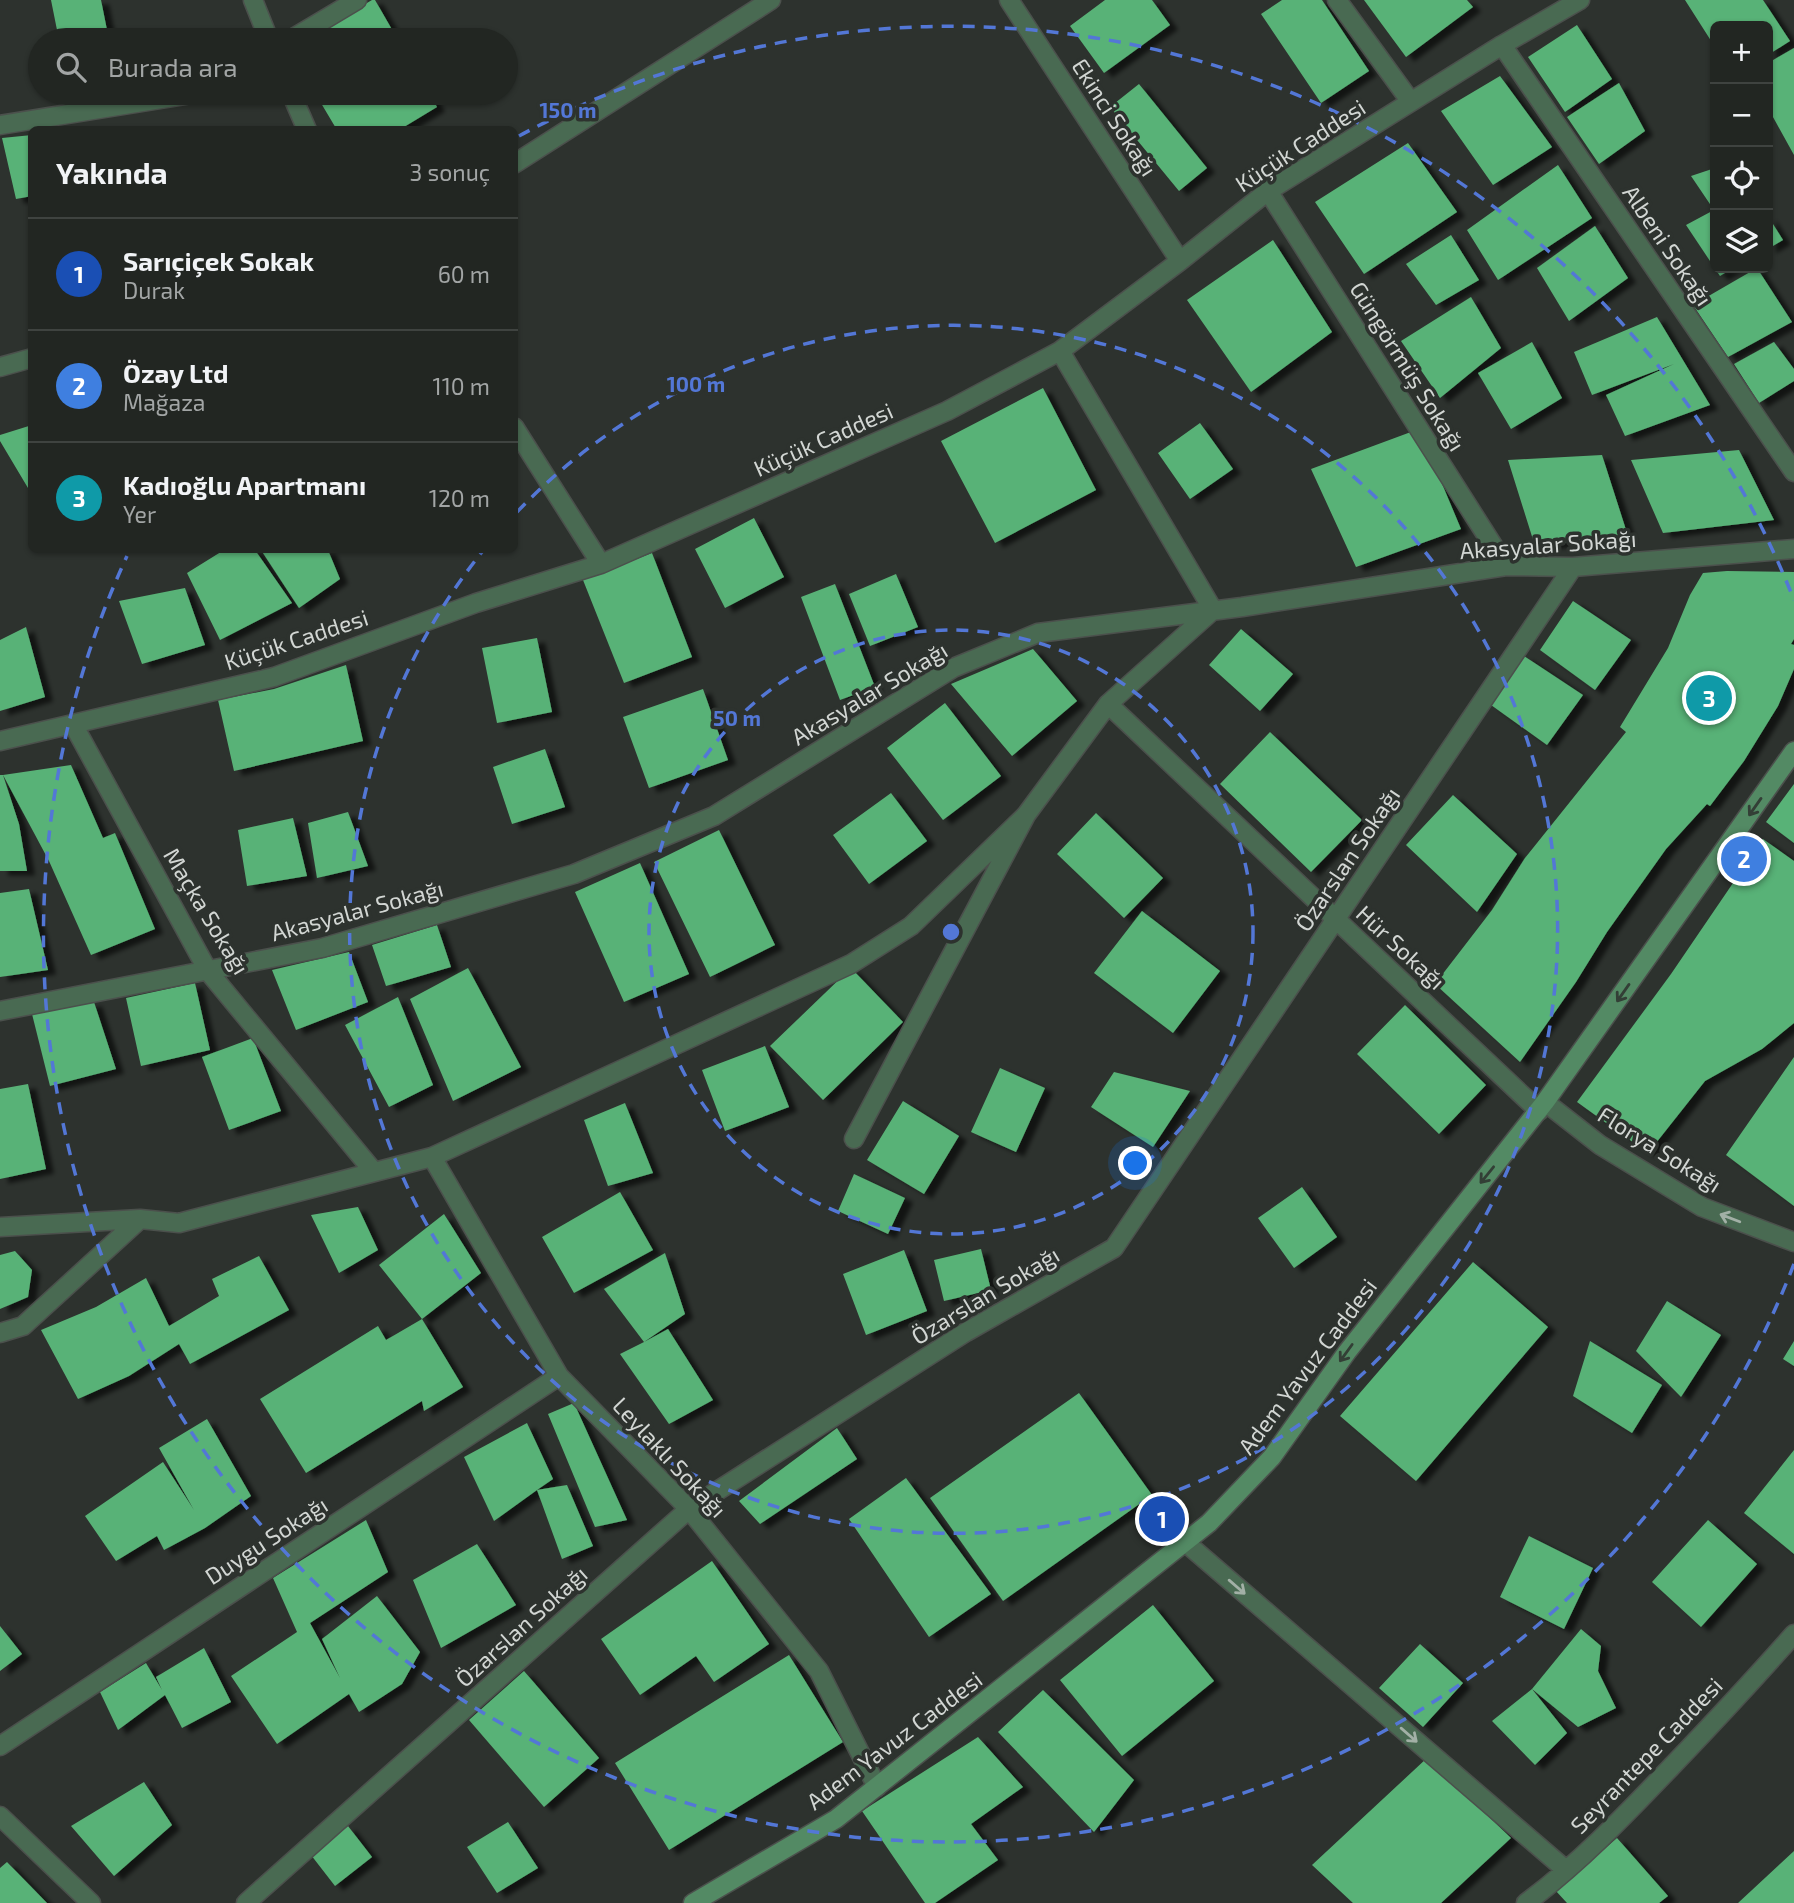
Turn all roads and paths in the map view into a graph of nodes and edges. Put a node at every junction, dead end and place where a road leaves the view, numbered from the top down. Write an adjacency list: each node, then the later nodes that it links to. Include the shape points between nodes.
1 (253, 0): 7 (street)
2 (357, 0): 8 (street)
3 (771, 0): 15 (street)
4 (1009, 0): 17 (street, Ekinci Sokağı)
5 (1337, 0): 10 (street)
6 (1580, 0): 9 (street, Küçük Caddesi)
7 (264, 28)
8 (310, 28)
9 (1502, 45): 10 (street, Küçük Caddesi); 22 (street, Albeni Sokağı)
10 (1411, 102): 16 (street, Küçük Caddesi)
11 (124, 105): 13 (street)
12 (296, 105): 14 (street)
13 (0, 125)
14 (305, 126)
15 (518, 161)
16 (1268, 191): 17 (street, Küçük Caddesi); 25 (street, Güngörmüş Sokağı)
17 (1180, 261): 18 (street, Küçük Caddesi)
18 (1060, 351): 24 (street, Küçük Caddesi, via 947,411); 27 (street)
19 (28, 359): 20 (street)
20 (0, 367)
21 (518, 432): 24 (street)
22 (1794, 472)
23 (1794, 549): 26 (street, Akasyalar Sokağı)
24 (601, 564): 29 (street, Küçük Caddesi, via 476,603 274,677)
25 (1506, 566): 26 (street, Akasyalar Sokağı); 27 (street, Akasyalar Sokağı)
26 (1573, 567): 33 (street, Özarslan Sokağı)
27 (1213, 610): 28 (street); 34 (street, Akasyalar Sokağı, via 1038,633 953,668 714,816 587,869 322,948)
28 (1108, 704): 32 (street); 33 (street, Hür Sokağı)
29 (73, 724): 30 (street, Küçük Caddesi); 34 (street, Maçka Sokağı)
30 (0, 741)
31 (1794, 751): 36 (main road, Adem Yavuz Caddesi, one-way to 36)
32 (1026, 815): 37 (street); 38 (street, via 911,926 851,964)
33 (1336, 919): 36 (street, Hür Sokağı); 45 (street, Özarslan Sokağı, via 1114,1248 966,1332)
34 (208, 971): 35 (street, Akasyalar Sokağı); 39 (street, Maçka Sokağı)
35 (0, 1011)
36 (1542, 1106): 42 (street, Florya Sokağı, one-way to 36, via 1702,1207); 46 (main road, Adem Yavuz Caddesi, one-way to 46, via 1347,1352 1272,1457)
37 (854, 1139)
38 (432, 1157): 39 (street); 44 (street, Leylaklı Sokağı)
39 (374, 1172): 40 (street, via 179,1223)
40 (140, 1219): 41 (street); 43 (street, via 23,1326)
41 (0, 1227)
42 (1794, 1242)
43 (0, 1333)
44 (559, 1376): 45 (street, Leylaklı Sokağı); 48 (street, Duygu Sokağı)
45 (689, 1509): 49 (street, Leylaklı Sokağı, via 819,1671); 53 (street, Özarslan Sokağı)
46 (1185, 1542): 49 (main road, Adem Yavuz Caddesi); 51 (street, one-way to 51)
47 (1794, 1634): 51 (street, Seyrantepe Caddesi, via 1619,1822)
48 (0, 1746)
49 (877, 1787): 54 (main road, Adem Yavuz Caddesi, via 836,1819)
50 (0, 1816): 52 (street)
51 (1566, 1870): 55 (street, Seyrantepe Caddesi)
52 (91, 1903)
53 (246, 1903)
54 (692, 1903)
55 (1526, 1903)

